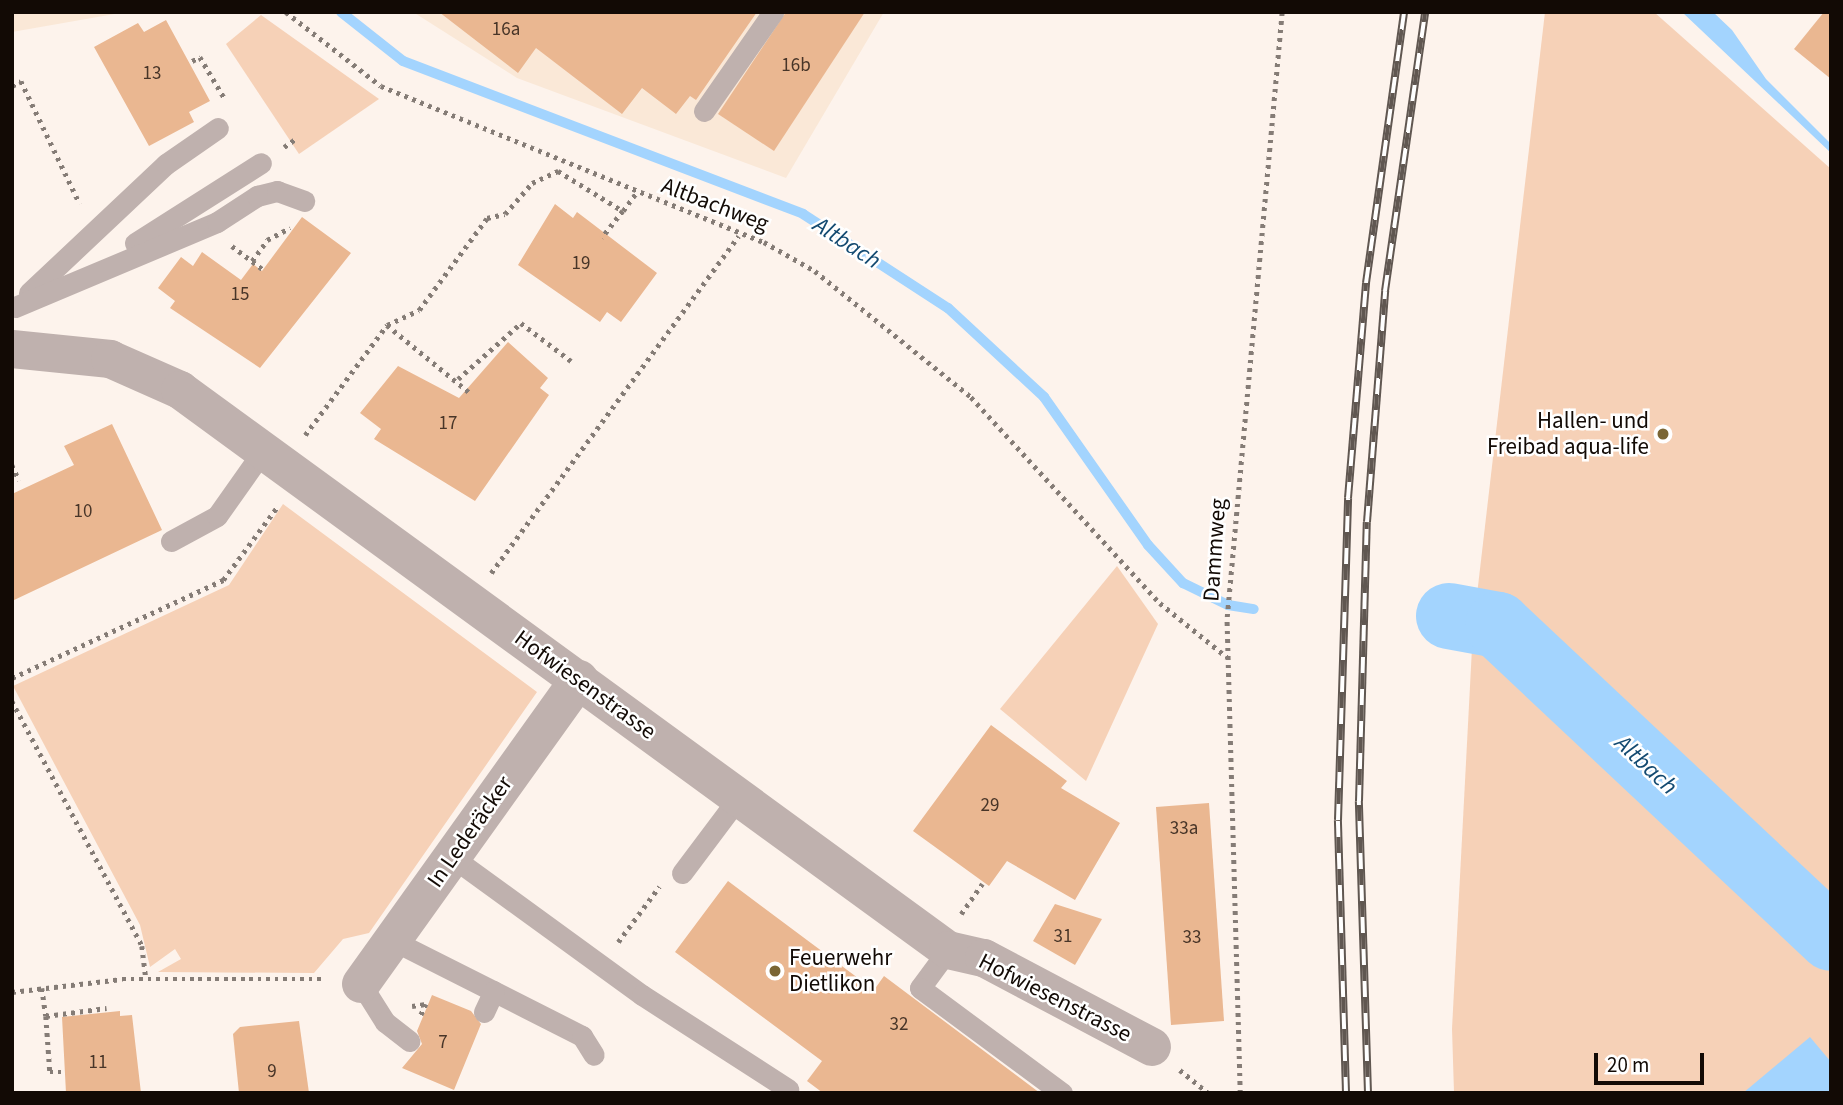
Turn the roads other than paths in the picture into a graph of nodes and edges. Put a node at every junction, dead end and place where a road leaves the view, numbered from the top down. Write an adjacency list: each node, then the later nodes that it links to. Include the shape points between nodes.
1 (773, 12): 2 (lane)
2 (704, 111)
3 (218, 128): 7 (lane, via 166,164)
4 (261, 163): 6 (lane)
5 (304, 201): 6 (lane, via 277,191 257,196 217,222)
6 (95, 269): 7 (lane)
7 (13, 308)
8 (12, 348): 9 (street, Hofwiesenstrasse, via 80,352 135,367)
9 (282, 446): 10 (lane, via 217,516); 11 (street, Hofwiesenstrasse)
10 (171, 541)
11 (579, 679): 12 (street, Hofwiesenstrasse); 13 (street, In Lederäcker)
12 (739, 797): 14 (lane); 15 (street, Hofwiesenstrasse)
13 (452, 857): 16 (street, In Lederäcker); 23 (lane, via 642,995)
14 (682, 873)
15 (952, 935): 21 (street, Hofwiesenstrasse, via 984,958); 24 (lane, via 920,988)
16 (392, 940): 17 (street, In Lederäcker); 18 (lane)
17 (361, 984): 20 (lane, via 385,1022)
18 (495, 991): 19 (lane); 22 (lane, via 582,1036)
19 (484, 1012)
20 (409, 1041)
21 (1152, 1047)
22 (594, 1055)
23 (788, 1089)
24 (1062, 1093)

